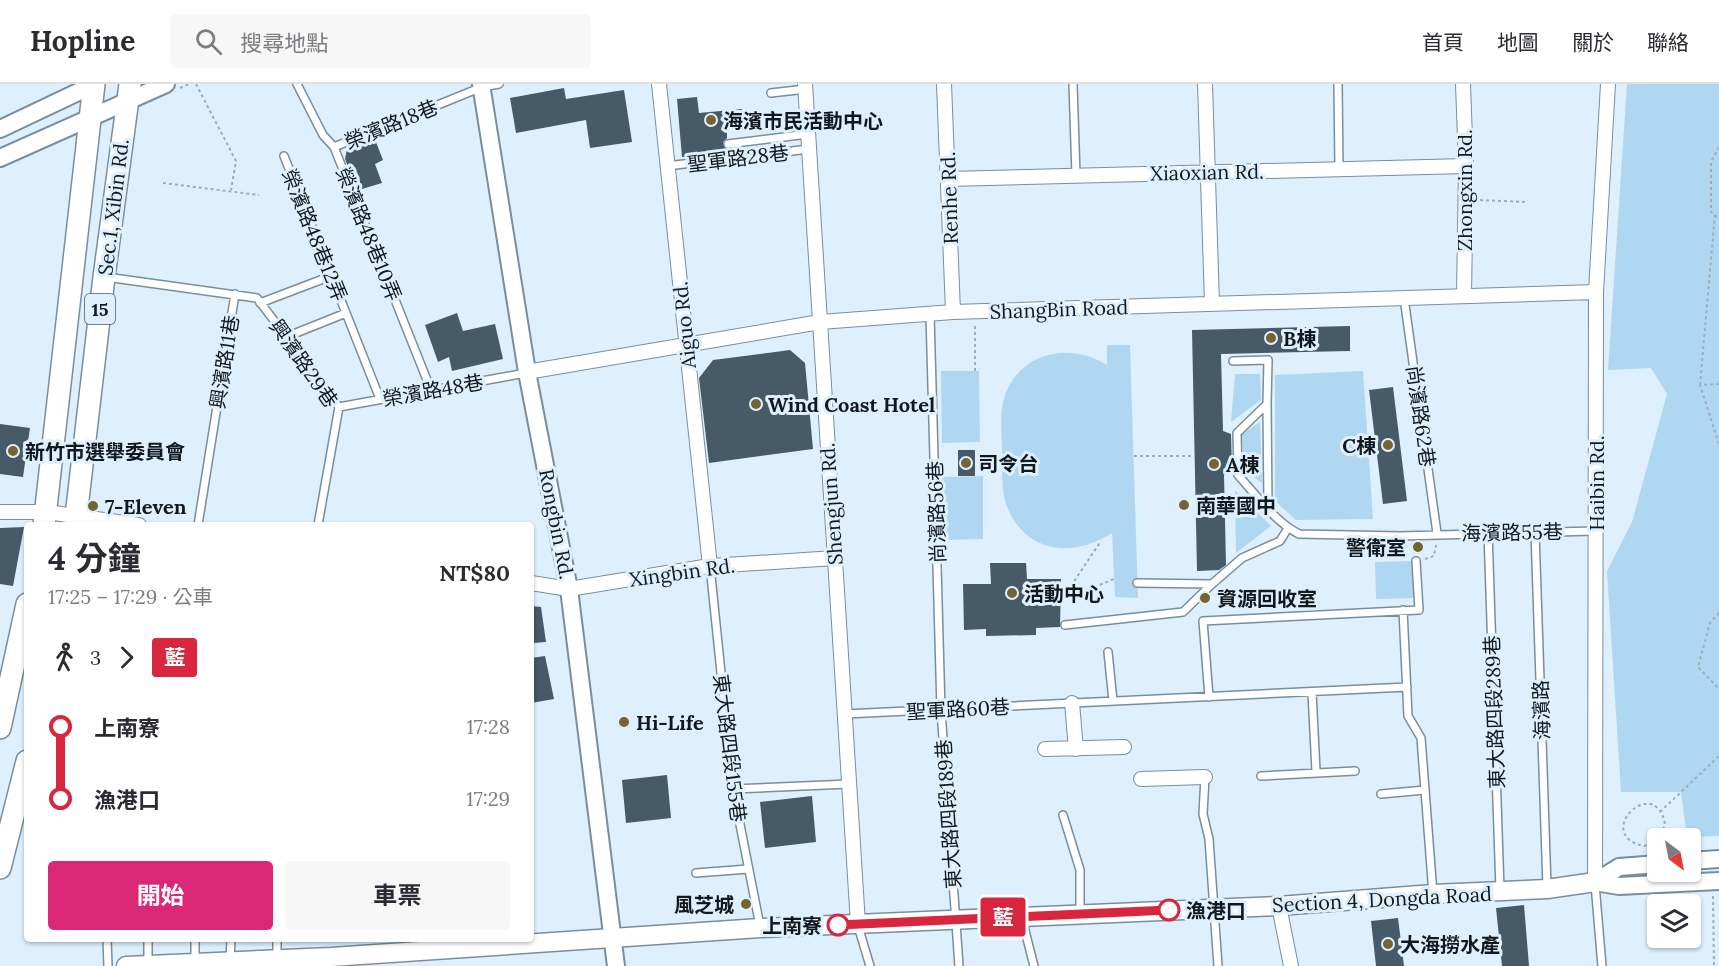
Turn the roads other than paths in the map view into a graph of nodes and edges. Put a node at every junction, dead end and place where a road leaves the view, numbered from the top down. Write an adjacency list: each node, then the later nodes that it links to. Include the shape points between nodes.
1 (94, 84): 16 (main road, 15); 17 (street)
2 (166, 84): 14 (street)
3 (297, 84): 20 (lane, 榮濱路48巷10弄, via 323,135)
4 (499, 84): 12 (lane, 榮濱路18巷)
5 (659, 84): 24 (street, Aiguo Rd.)
6 (944, 84): 29 (street, Renhe Rd.)
7 (1072, 84): 28 (lane)
8 (1205, 84): 27 (street)
9 (1338, 84): 26 (lane)
10 (1463, 84): 25 (street, Zhongxin Rd.)
11 (1608, 84): 32 (street, Haibin Rd.)
12 (482, 86): 20 (lane, 榮濱路18巷); 45 (street, Rongbin Rd.)
13 (806, 86): 15 (lane); 18 (street, Shengjun Rd.)
14 (129, 93): 16 (street); 31 (main road, Sec.1, Xibin Rd. / 15)
15 (771, 93)
16 (89, 120): 23 (street); 52 (main road, Sec.1, Xibin Rd. / 15)
17 (0, 129)
18 (808, 134): 19 (lane); 21 (street, Shengjun Rd.)
19 (728, 144)
20 (334, 147): 46 (lane, 榮濱路48巷10弄)
21 (809, 149): 24 (lane, 聖軍路28巷); 41 (street, Shengjun Rd.)
22 (284, 156): 30 (lane, 榮濱路48巷12弄)
23 (0, 158)
24 (667, 166): 43 (street, Aiguo Rd.)
25 (1466, 166): 26 (street, Xiaoxian Rd.); 34 (street, Zhongxin Rd.)
26 (1339, 169): 27 (street, Xiaoxian Rd.)
27 (1208, 172): 28 (street, Xiaoxian Rd.); 37 (street)
28 (1076, 176): 29 (street, Xiaoxian Rd.)
29 (948, 179): 38 (street, Renhe Rd.)
30 (331, 276): 36 (lane); 39 (lane, 榮濱路48巷12弄)
31 (104, 277): 33 (lane, 興濱路11巷); 53 (main road, Sec.1, Xibin Rd. / 15)
32 (1596, 292): 34 (street, ShangBin Road); 58 (street, Haibin Rd.)
33 (235, 294): 36 (lane, 興濱路29巷, via 257,298); 55 (lane, 興濱路11巷)
34 (1464, 296): 35 (street, ShangBin Road)
35 (1404, 298): 37 (street, ShangBin Road); 61 (lane, 尚濱路62巷)
36 (260, 303): 42 (lane, 興濱路29巷)
37 (1212, 304): 38 (street, ShangBin Road)
38 (953, 312): 40 (street, ShangBin Road)
39 (346, 313): 42 (lane, 榮濱路48巷12弄); 47 (lane, 榮濱路48巷12弄)
40 (930, 314): 41 (street, ShangBin Road); 79 (lane, 尚濱路56巷)
41 (820, 322): 43 (street, ShangBin Road); 62 (street, Shengjun Rd.)
42 (286, 337): 49 (lane, 興濱路29巷)
43 (686, 344): 45 (street, ShangBin Road); 64 (street, Aiguo Rd.)
44 (1233, 361): 48 (lane, via 1268,360)
45 (527, 372): 46 (lane, 榮濱路48巷); 68 (street, Rongbin Rd.)
46 (430, 390): 47 (lane, 榮濱路48巷)
47 (380, 399): 49 (lane, 榮濱路48巷)
48 (1267, 404): 50 (lane); 50 (lane, via 1237,433 1238,476)
49 (339, 407): 56 (lane, 興濱路29巷)
50 (1268, 508): 57 (lane)
51 (0, 512): 52 (street)
52 (45, 519): 53 (street)
53 (76, 521): 54 (street)
54 (92, 522)
55 (198, 522)
56 (319, 522)
57 (1288, 528): 61 (lane, 海濱路55巷, via 1299,534); 67 (lane, via 1280,541 1242,558)
58 (1596, 531): 60 (lane, 海濱路55巷); 103 (street, Haibin Rd.)
59 (1488, 532): 60 (lane, 海濱路55巷); 61 (lane, 海濱路55巷); 105 (lane, 東大路四段289巷)
60 (1535, 532): 104 (lane, 海濱路)
61 (1437, 533)
62 (835, 558): 64 (street, Xingbin Rd.); 80 (street, Shengjun Rd.)
63 (1416, 561): 69 (lane, via 1419,610)
64 (710, 566): 68 (street, Xingbin Rd.); 92 (lane, 東大路四段155巷)
65 (534, 583): 68 (street, Xingbin Rd.)
66 (1137, 583): 67 (lane)
67 (1212, 584): 71 (lane, via 1183,612)
68 (569, 589): 114 (street, Rongbin Rd.)
69 (1403, 610): 73 (lane); 75 (lane, via 1203,621)
70 (24, 616): 76 (main road)
71 (1065, 625)
72 (1108, 652): 77 (lane)
73 (1407, 687): 74 (lane, 聖軍路60巷); 93 (lane, via 1408,716 1421,738)
74 (1312, 692): 75 (lane, 聖軍路60巷); 85 (lane)
75 (1209, 697): 77 (lane, 聖軍路60巷)
76 (3, 699): 81 (main road)
77 (1113, 701): 78 (lane, 聖軍路60巷)
78 (1072, 703): 79 (lane, 聖軍路60巷); 83 (street)
79 (941, 710): 80 (lane, 聖軍路60巷); 111 (lane, 東大路四段189巷)
80 (844, 714): 91 (street, Shengjun Rd.)
81 (0, 728)
82 (1124, 747): 83 (street)
83 (1076, 748): 84 (street)
84 (1045, 749)
85 (1316, 771): 86 (lane); 88 (lane)
86 (1355, 771)
87 (24, 772): 99 (main road)
88 (1261, 776)
89 (1205, 777): 90 (street); 108 (lane, via 1203,814 1209,839)
90 (1141, 779)
91 (849, 784): 92 (lane); 112 (street, Shengjun Rd.)
92 (733, 789): 100 (lane, 東大路四段155巷)
93 (1425, 790): 94 (lane); 106 (lane)
94 (1381, 794)
95 (1064, 815): 109 (lane, via 1080,870)
96 (1719, 859): 97 (street)
97 (1701, 860)
98 (1647, 865): 103 (street, Section 4, Dongda Road, via 1619,867)
99 (0, 868)
100 (748, 868): 101 (lane); 113 (lane, 東大路四段155巷)
101 (696, 873)
102 (1716, 881): 103 (street, Section 4, Dongda Road, via 1619,886)
103 (1595, 882): 104 (main road, Section 4, Dongda Road); 133 (lane)
104 (1547, 889): 105 (main road, Section 4, Dongda Road)
105 (1500, 892): 106 (main road, Section 4, Dongda Road)
106 (1433, 894): 107 (main road, Section 4, Dongda Road)
107 (1279, 906): 108 (main road, Section 4, Dongda Road); 132 (street)
108 (1213, 908): 109 (main road, Section 4, Dongda Road); 131 (lane)
109 (1080, 914): 110 (main road, Section 4, Dongda Road)
110 (1021, 916): 111 (main road, Section 4, Dongda Road); 130 (lane)
111 (954, 919): 112 (main road, Section 4, Dongda Road); 129 (lane, 東大路四段189巷)
112 (858, 924): 113 (main road, Section 4, Dongda Road); 128 (lane)
113 (760, 928): 114 (main road, Section 4, Dongda Road)
114 (614, 936): 122 (main road, Section 4, Dongda Road); 127 (street, Rongbin Rd.)
115 (107, 942): 125 (lane)
116 (148, 942): 124 (lane)
117 (195, 942): 123 (lane)
118 (231, 942): 121 (lane)
119 (277, 942): 120 (lane)
120 (277, 957): 121 (main road, Section 4, Dongda Road); 122 (main road, Section 4, Dongda Road)
121 (230, 960): 123 (main road, Section 4, Dongda Road)
122 (334, 961)
123 (195, 962): 124 (main road, Section 4, Dongda Road)
124 (148, 965): 126 (main road, Section 4, Dongda Road)
125 (108, 966)
126 (126, 966)
127 (616, 966)
128 (870, 966)
129 (959, 966)
130 (1034, 966)
131 (1218, 966)
132 (1291, 966)
133 (1602, 966)

